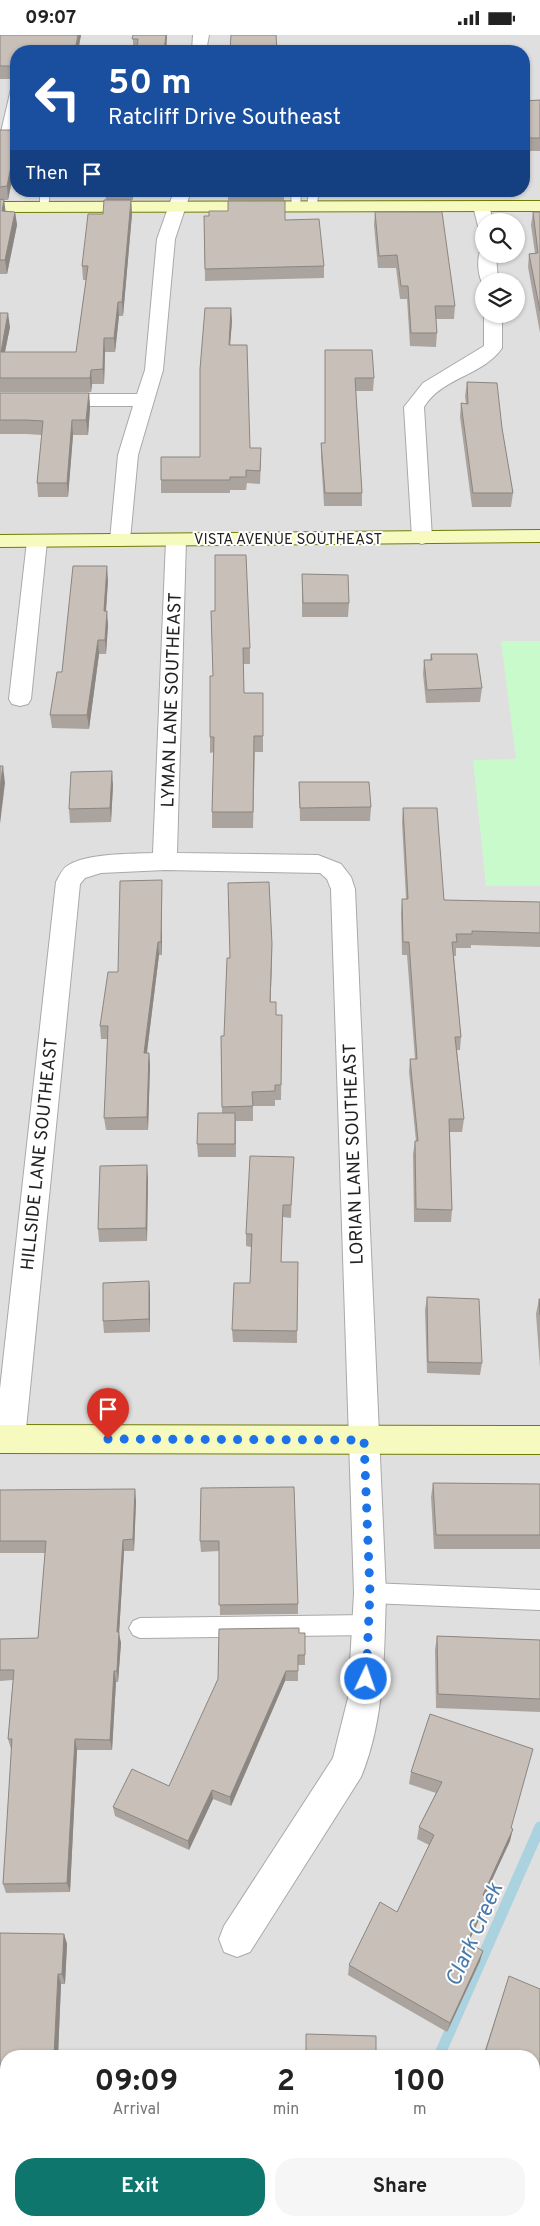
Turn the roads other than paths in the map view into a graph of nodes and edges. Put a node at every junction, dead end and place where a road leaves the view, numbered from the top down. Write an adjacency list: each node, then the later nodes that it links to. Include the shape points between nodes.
1 (10, 115): 2 (lane, via 6,132)
2 (10, 132)
3 (44, 199): 4 (main road); 7 (main road)
4 (180, 199): 5 (main road); 12 (street, via 166,239 154,370)
5 (304, 199): 8 (main road)
6 (540, 206): 9 (main road)
7 (0, 207)
8 (475, 213)
9 (490, 213)
10 (493, 323): 14 (street, via 493,348 470,365 424,389 414,407)
11 (0, 400): 12 (street)
12 (145, 400): 16 (street, via 126,469)
13 (540, 536): 14 (main road, VISTA AVENUE SOUTHEAST)
14 (422, 538): 15 (main road, VISTA AVENUE SOUTHEAST)
15 (176, 539): 16 (main road, VISTA AVENUE SOUTHEAST); 20 (street, LYMAN LANE SOUTHEAST)
16 (120, 540): 18 (main road, VISTA AVENUE SOUTHEAST)
17 (0, 541): 18 (main road, VISTA AVENUE SOUTHEAST)
18 (37, 541): 19 (street)
19 (20, 699)
20 (165, 861): 21 (street, HILLSIDE LANE SOUTHEAST, via 100,864 76,872 68,882); 22 (street, LORIAN LANE SOUTHEAST, via 325,865 336,871 343,889)
21 (5, 1439): 22 (main road)
22 (364, 1440): 23 (main road); 25 (street, LORIAN LANE SOUTHEAST)
23 (540, 1440)
24 (540, 1600): 25 (lane)
25 (369, 1609): 26 (lane); 27 (street, LORIAN LANE SOUTHEAST, via 364,1698 349,1765)
26 (140, 1628)
27 (237, 1939)

